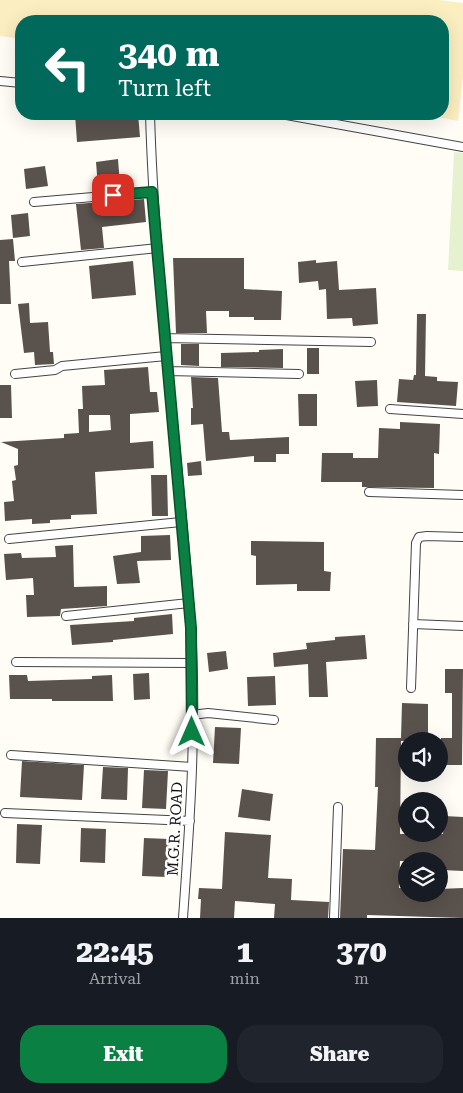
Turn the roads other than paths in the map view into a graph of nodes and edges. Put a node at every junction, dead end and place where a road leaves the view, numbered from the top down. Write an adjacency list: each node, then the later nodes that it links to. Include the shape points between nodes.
1 (0, 81): 2 (street)
2 (15, 82)
3 (150, 120): 6 (street, M.G.R. ROAD)
4 (314, 120): 5 (street)
5 (463, 147)
6 (152, 192): 7 (street); 8 (street, M.G.R. ROAD)
7 (34, 202)
8 (158, 248): 9 (street); 10 (street, M.G.R. ROAD)
9 (22, 262)
10 (166, 338): 11 (street); 12 (street, M.G.R. ROAD)
11 (370, 342)
12 (166, 356): 13 (street, M.G.R. ROAD); 14 (street)
13 (168, 371): 15 (street); 20 (street, M.G.R. ROAD)
14 (15, 374)
15 (299, 374)
16 (390, 409): 17 (street)
17 (463, 414)
18 (369, 492): 19 (street)
19 (463, 495)
20 (181, 522): 22 (street); 23 (street, M.G.R. ROAD)
21 (463, 537): 25 (street, via 419,537 416,543)
22 (9, 539)
23 (189, 604): 24 (street); 28 (street, M.G.R. ROAD)
24 (66, 616)
25 (413, 624): 26 (street); 29 (street)
26 (463, 626)
27 (16, 662): 28 (street)
28 (192, 663): 30 (street, M.G.R. ROAD)
29 (411, 688)
30 (192, 715): 31 (street, via 208,713); 33 (street, M.G.R. ROAD)
31 (274, 720)
32 (11, 755): 33 (street)
33 (192, 767): 36 (street, M.G.R. ROAD)
34 (338, 807): 38 (street)
35 (5, 814): 36 (street)
36 (190, 821): 37 (street, M.G.R. ROAD)
37 (183, 918)
38 (334, 918)

